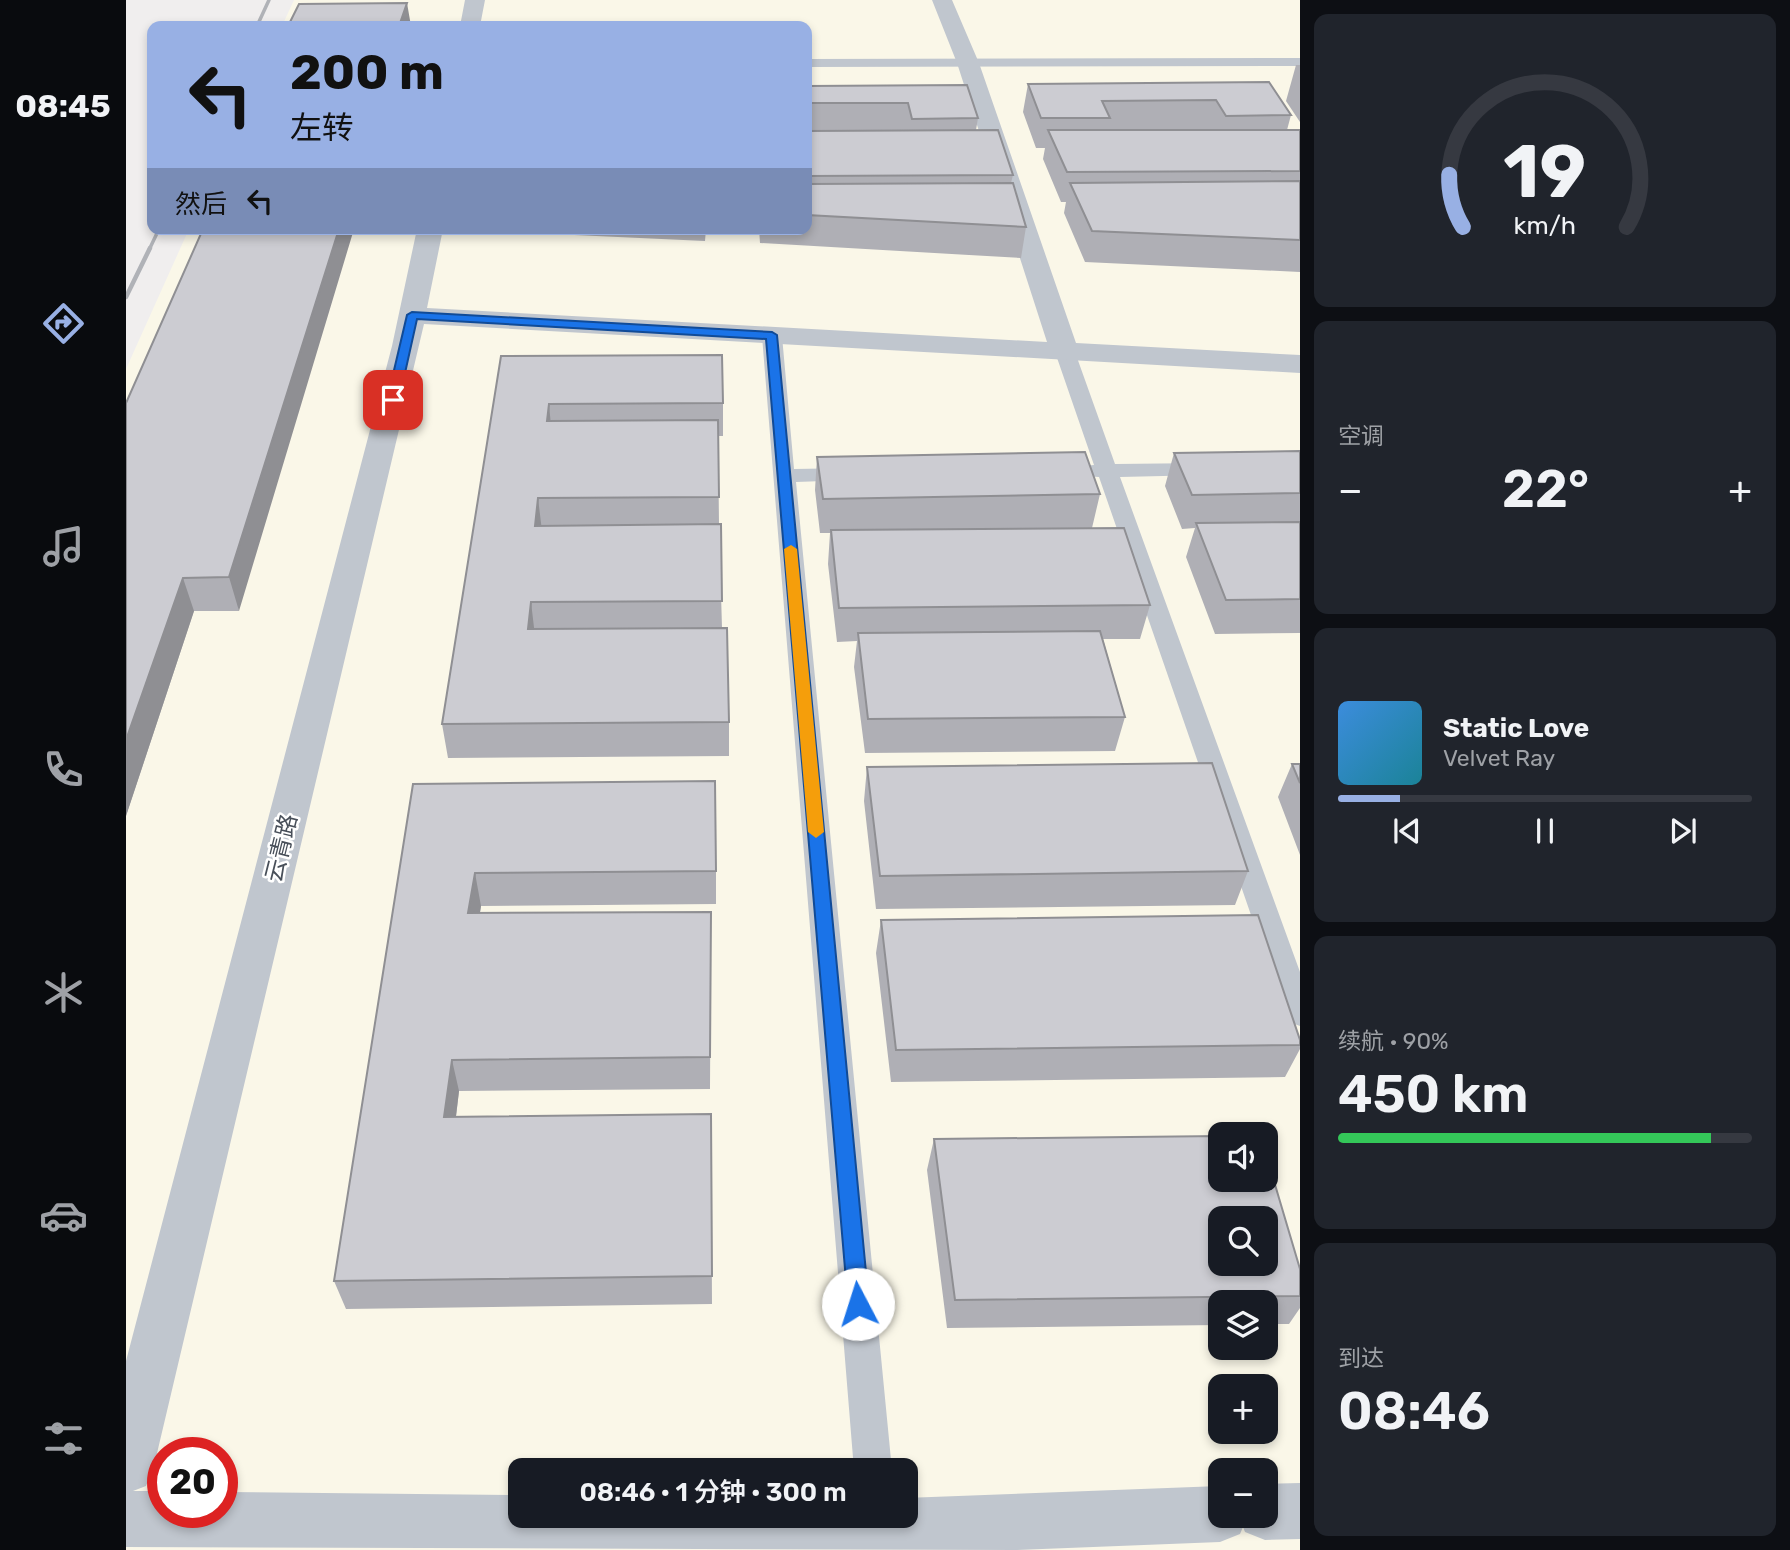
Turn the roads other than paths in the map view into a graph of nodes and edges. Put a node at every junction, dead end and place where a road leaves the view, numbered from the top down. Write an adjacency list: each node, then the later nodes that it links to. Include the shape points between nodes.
1 (475, 0): 3 (street)
2 (942, 0): 4 (street)
3 (471, 21)
4 (968, 62): 5 (lane); 6 (lane); 10 (street)
5 (1300, 62)
6 (812, 63)
7 (429, 235): 8 (street, 云青路)
8 (412, 315): 9 (street); 19 (street, 云青路)
9 (772, 335): 10 (street); 16 (lane)
10 (1065, 352): 11 (street); 13 (lane)
11 (1300, 364)
12 (1231, 468): 13 (lane)
13 (1108, 470): 14 (lane); 17 (lane)
14 (1067, 471)
15 (878, 474): 16 (lane)
16 (784, 476): 18 (lane)
17 (1300, 1013)
18 (872, 1458)
19 (126, 1466)
20 (1300, 1511): 21 (street)
21 (1278, 1512)
22 (1208, 1515): 24 (street)
23 (126, 1519): 24 (street)
24 (878, 1531)

